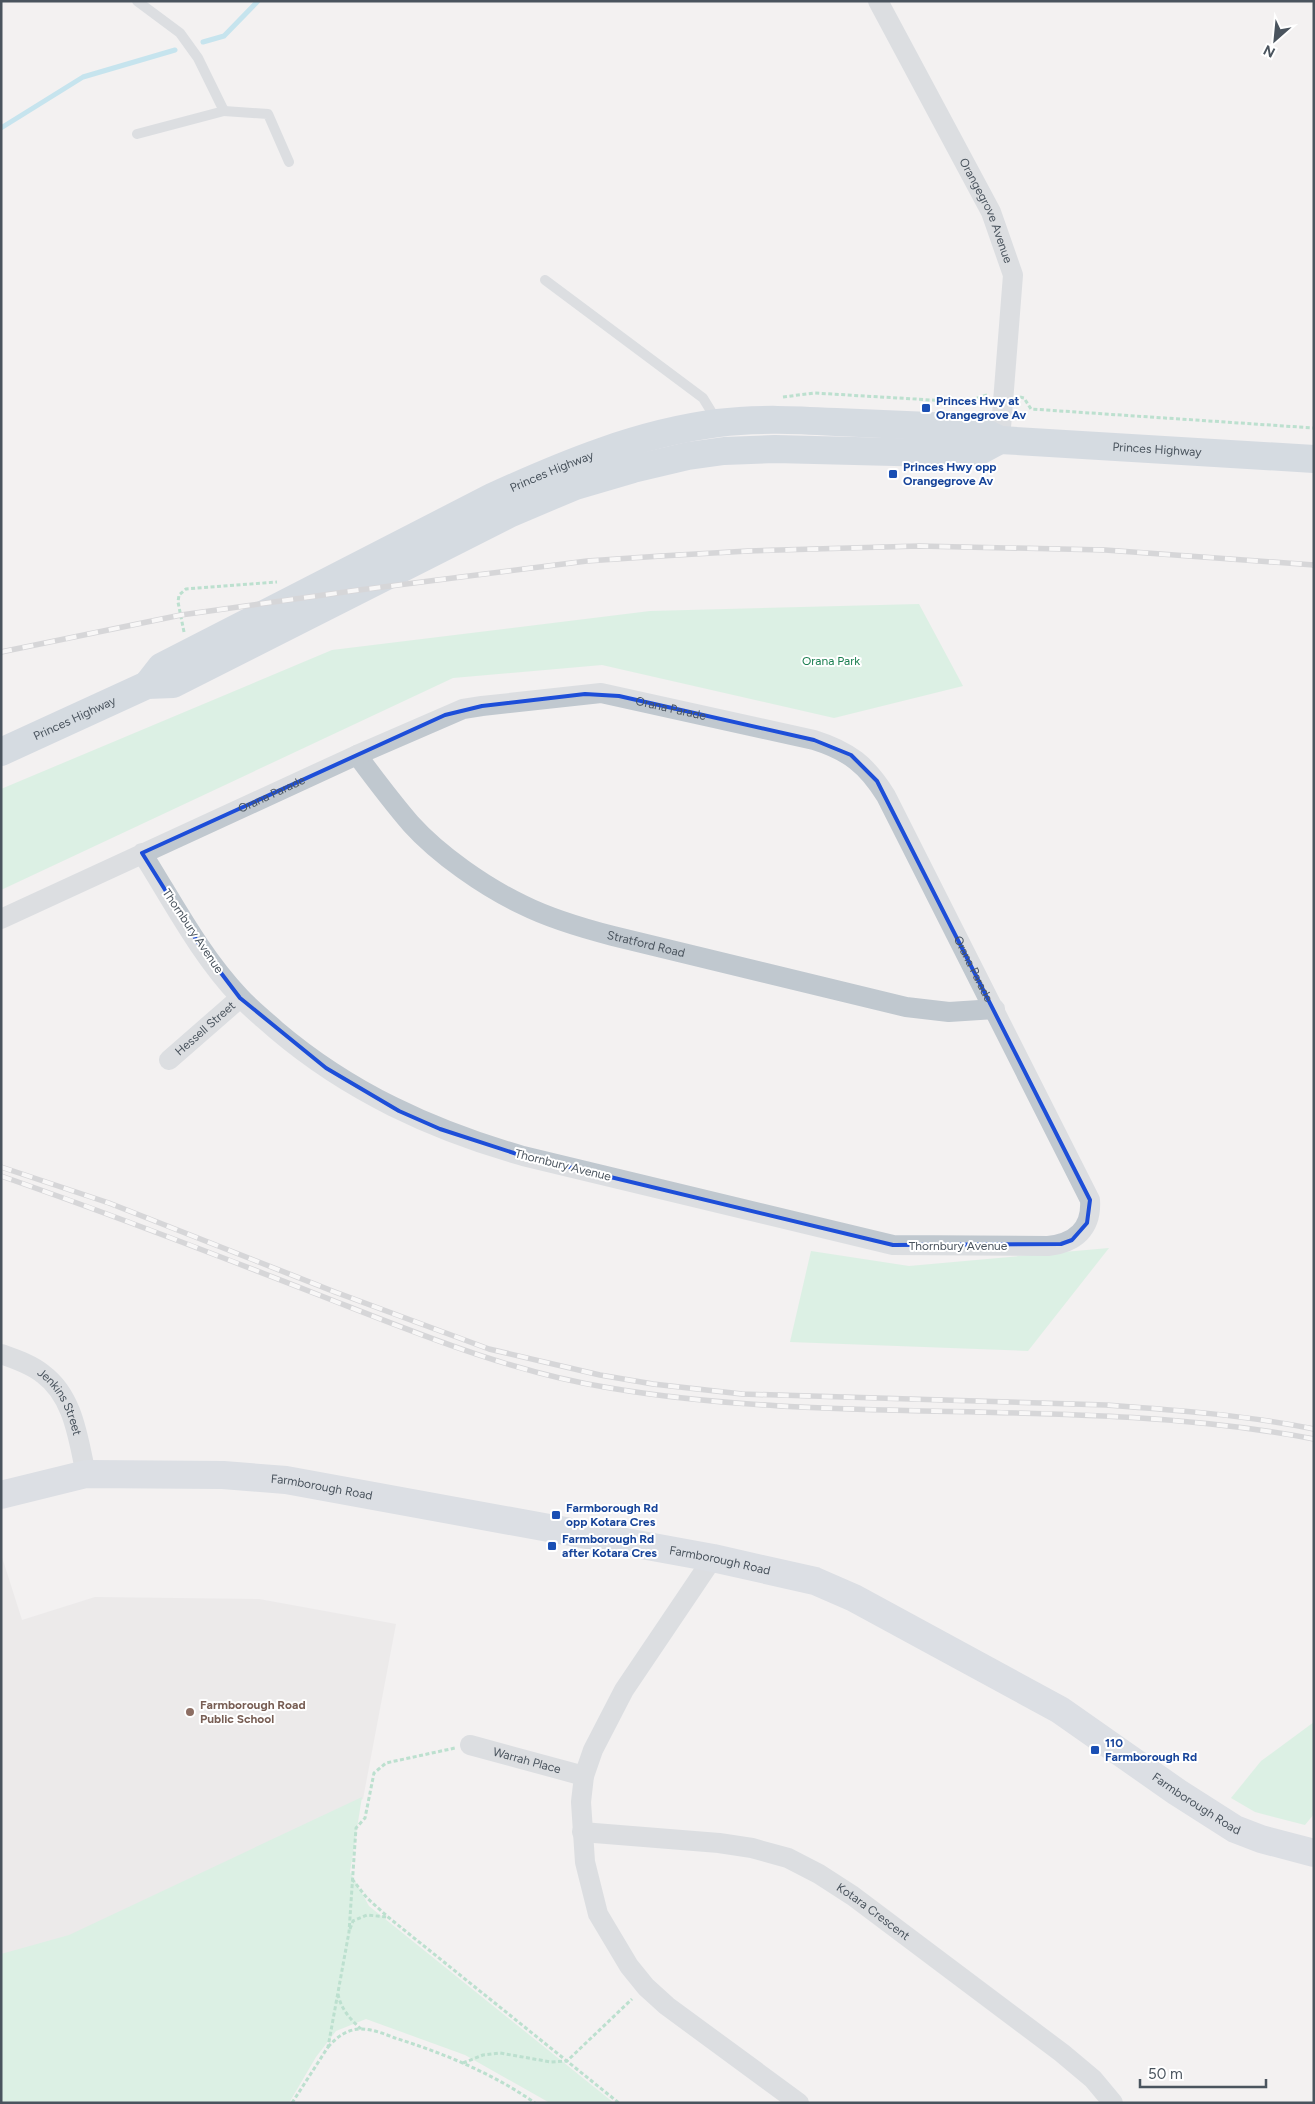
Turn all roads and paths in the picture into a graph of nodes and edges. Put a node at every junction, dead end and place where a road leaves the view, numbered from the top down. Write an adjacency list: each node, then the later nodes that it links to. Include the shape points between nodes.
1 (137, 1): 3 (lane, via 180,33 198,58)
2 (878, 1): 10 (street, Orangegrove Avenue, via 991,212 1013,275)
3 (224, 111): 4 (lane); 5 (lane, via 268,114)
4 (137, 134)
5 (289, 162)
6 (545, 280): 9 (lane, via 703,398)
7 (1024, 398): 8 (path, via 1031,409)
8 (1314, 428)
9 (721, 437): 10 (main road, Princes Highway, via 775,449 974,454); 14 (main road, Princes Highway, via 688,456 633,469 545,498 173,684 147,685)
10 (1000, 440): 11 (main road, Princes Highway)
11 (1314, 460)
12 (178, 602): 13 (path)
13 (183, 625)
14 (1, 752)
15 (357, 754): 16 (street, Orana Parade); 19 (street, Stratford Road, via 413,825 447,856 522,905 569,924 906,1007 949,1012); 19 (street, Orana Parade, via 462,709 601,693 833,746 866,768 886,796)
16 (142, 853): 17 (street, Orana Parade); 18 (street, Thornbury Avenue, via 199,944)
17 (1, 919)
18 (240, 998): 20 (street, Hessell Street); 21 (street, Thornbury Avenue, via 291,1042 363,1091 440,1129 523,1156 893,1245 1048,1246 1072,1240)
19 (995, 1009): 21 (street, Orana Parade, via 1090,1200 1091,1212)
20 (169, 1060)
21 (1087, 1223)
22 (1, 1354): 23 (street, Jenkins Street, via 24,1362 43,1374 58,1390 69,1407)
23 (86, 1474): 24 (street, Farmborough Road); 25 (street, Farmborough Road, via 223,1475 286,1480)
24 (1, 1494)
25 (713, 1558): 27 (street, via 624,1690 593,1750); 29 (street, Farmborough Road, via 815,1581 854,1598 1060,1710 1235,1829)
26 (470, 1745): 27 (street, Warrah Place); 30 (path, via 386,1763 374,1773 364,1818 356,1828)
27 (584, 1776): 28 (street)
28 (582, 1832): 33 (street, via 584,1862 598,1914 629,1966); 43 (street, Kotara Crescent, via 719,1843 788,1858 853,1896 1062,2053 1093,2079)
29 (1314, 1853)
30 (352, 1878): 31 (path, via 367,1898); 32 (path)
31 (388, 1917): 32 (path, via 367,1915 353,1921); 37 (path)
32 (349, 1932): 34 (path)
33 (646, 1987): 37 (path); 42 (street)
34 (338, 1991): 35 (path, via 340,2006); 36 (path)
35 (361, 2029): 36 (path, via 338,2036); 38 (path, via 414,2043)
36 (328, 2047): 39 (path)
37 (567, 2061): 38 (path, via 551,2062 500,2052 483,2054); 41 (path)
38 (462, 2063): 40 (path)
39 (292, 2103)
40 (535, 2103)
41 (619, 2103)
42 (799, 2103)
43 (1113, 2103)

